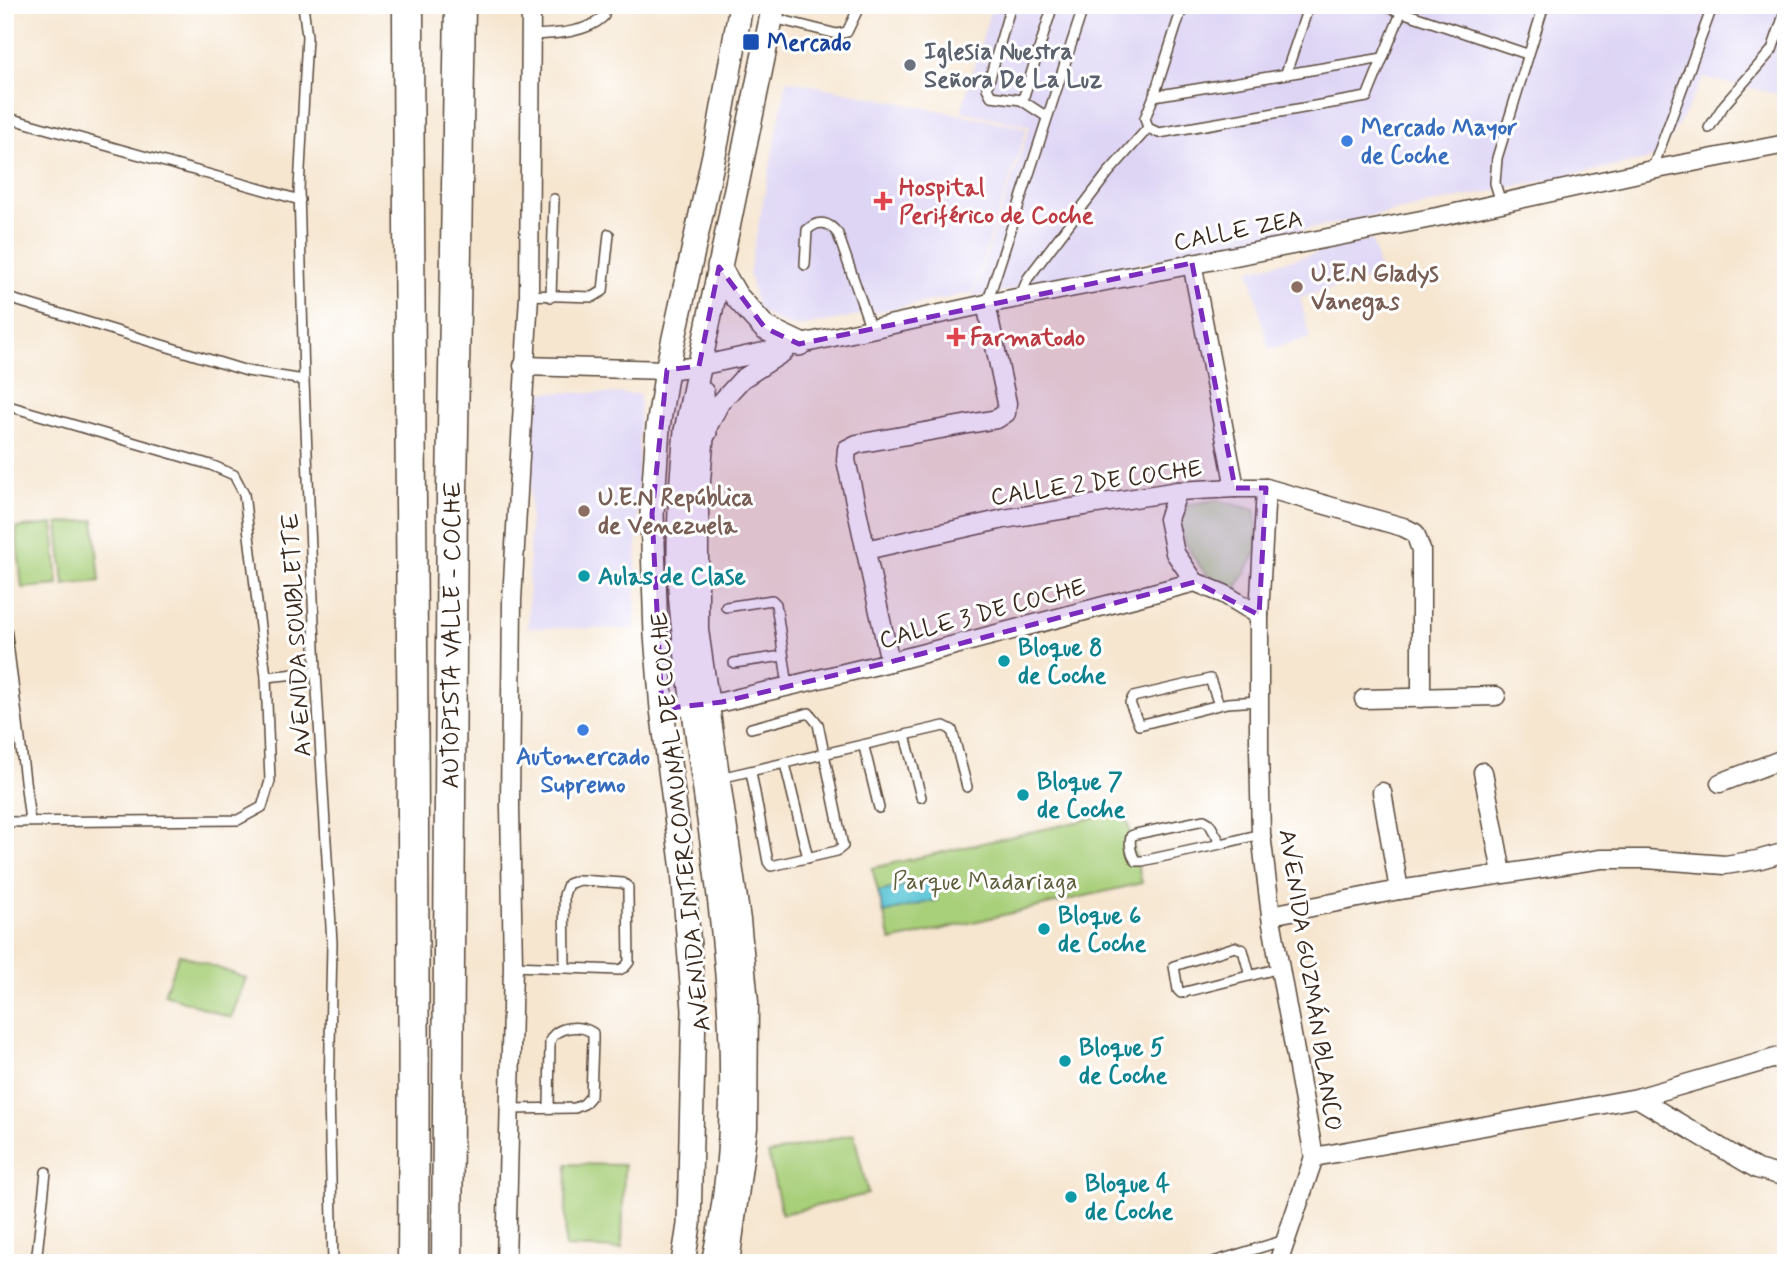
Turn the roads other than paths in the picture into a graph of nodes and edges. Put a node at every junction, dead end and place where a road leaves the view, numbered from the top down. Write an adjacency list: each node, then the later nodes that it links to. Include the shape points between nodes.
1 (303, 5): 32 (lane, AVENIDA SOUBLETTE, via 307,36)
2 (408, 5): 110 (highway, AUTOPISTA VALLE - COCHE)
3 (460, 5): 111 (highway, AUTOPISTA VALLE - COCHE)
4 (531, 5): 19 (street)
5 (601, 5): 19 (lane, via 604,16 598,23)
6 (741, 5): 47 (main road, AVENIDA INTERCOMUNAL DE COCHE, via 717,141)
7 (860, 5): 17 (lane, via 847,32 837,34)
8 (1011, 5): 24 (lane, via 987,88 991,96)
9 (1053, 5): 24 (lane)
10 (1084, 5): 26 (lane)
11 (1182, 5): 23 (lane)
12 (1309, 5): 22 (lane)
13 (1381, 5): 18 (lane)
14 (1544, 5): 20 (lane)
15 (1713, 5): 30 (lane)
16 (1786, 9): 28 (lane, via 1772,50)
17 (772, 11): 37 (main road, AVENIDA INTERCOMUNAL DE COCHE)
18 (1401, 13): 20 (lane); 21 (lane)
19 (531, 35): 38 (street)
20 (1527, 54): 33 (lane, via 1497,158 1495,183)
21 (1383, 58): 22 (lane); 27 (lane, via 1367,97 1357,100 1159,132)
22 (1286, 73): 23 (lane)
23 (1154, 96): 27 (lane, via 1145,118)
24 (1021, 100): 26 (lane)
25 (5, 117): 32 (lane)
26 (1047, 117): 42 (lane)
27 (1148, 128): 41 (lane, via 1028,278)
28 (1709, 128)
29 (1786, 144): 30 (street, CALLE ZEA)
30 (1652, 170): 33 (street, CALLE ZEA)
31 (554, 199): 40 (lane)
32 (300, 200): 48 (lane, AVENIDA SOUBLETTE)
33 (1501, 203): 35 (street, CALLE ZEA)
34 (609, 234): 40 (lane, via 604,291 593,297)
35 (1192, 263): 41 (street, CALLE ZEA); 51 (street)
36 (806, 265): 43 (lane, via 807,230 814,224 831,225 838,233)
37 (719, 267): 44 (main road, via 736,296 765,328); 46 (main road, AVENIDA INTERCOMUNAL DE COCHE)
38 (529, 295): 40 (lane); 45 (street)
39 (5, 297): 48 (lane, via 247,371)
40 (551, 297)
41 (1020, 297): 42 (street, CALLE ZEA)
42 (986, 304): 43 (street, CALLE ZEA); 54 (street, via 1006,413 997,419 847,449)
43 (871, 329): 44 (street, CALLE ZEA)
44 (799, 344): 46 (street, CALLE ZEA); 50 (street, via 733,386)
45 (523, 366): 47 (street); 96 (street, via 512,600)
46 (699, 366): 47 (street, CALLE ZEA); 50 (main road); 59 (main road, AVENIDA INTERCOMUNAL DE COCHE, via 680,494 680,591)
47 (667, 370): 72 (main road, AVENIDA INTERCOMUNAL DE COCHE, via 652,514)
48 (304, 380): 63 (lane, AVENIDA SOUBLETTE)
49 (5, 405): 64 (lane, via 234,475 244,494)
50 (705, 432): 59 (street, AVENIDA INTERCOMUNAL DE COCHE)
51 (1235, 488): 52 (street, CALLE 2 DE COCHE); 53 (street, CALLE 2 DE COCHE)
52 (1266, 488): 57 (street, AVENIDA GUZMÁN BLANCO); 67 (street, CALLE 2 DE COCHE, via 1415,533 1421,550)
53 (1178, 491): 54 (street, CALLE 2 DE COCHE, via 1004,519); 55 (street, via 1168,519 1175,553)
54 (866, 550): 61 (street)
55 (1195, 582): 57 (street); 61 (street, CALLE 3 DE COCHE)
56 (726, 607): 60 (lane, via 772,600)
57 (1259, 615): 69 (street, AVENIDA GUZMÁN BLANCO)
58 (5, 619): 87 (lane)
59 (692, 631): 70 (main road, AVENIDA INTERCOMUNAL DE COCHE); 70 (main road)
60 (783, 656): 62 (lane); 65 (lane)
61 (890, 662): 65 (street, CALLE 3 DE COCHE)
62 (734, 663)
63 (316, 672): 64 (lane); 109 (lane, AVENIDA SOUBLETTE, via 332,943 329,1095)
64 (266, 677): 87 (lane, via 270,781 261,807 238,820)
65 (788, 686): 70 (street, CALLE 3 DE COCHE)
66 (1496, 696): 67 (street)
67 (1421, 698): 68 (street)
68 (1364, 699)
69 (1259, 701): 71 (lane); 89 (street, AVENIDA GUZMÁN BLANCO)
70 (701, 705): 72 (street, CALLE 3 DE COCHE); 81 (street, AVENIDA INTERCOMUNAL DE COCHE); 114 (main road, AVENIDA INTERCOMUNAL DE COCHE, via 731,1015 726,1180)
71 (1219, 705): 71 (lane, via 1139,725 1130,703 1133,697 1210,679)
72 (662, 709): 113 (main road, AVENIDA INTERCOMUNAL DE COCHE, via 683,870 694,1010 689,1224)
73 (751, 728): 76 (lane, via 809,713 818,724)
74 (905, 736): 75 (lane); 83 (lane, via 944,726 952,730); 85 (lane)
75 (864, 747): 76 (lane); 86 (lane)
76 (824, 755): 78 (lane); 92 (lane, via 843,846)
77 (1786, 758): 82 (street)
78 (785, 764): 79 (lane); 92 (lane)
79 (751, 772): 81 (lane); 92 (lane, via 768,862 776,866)
80 (1483, 772): 93 (street)
81 (720, 778): 115 (street, AVENIDA INTERCOMUNAL DE COCHE, via 749,1002 748,1128)
82 (1720, 783)
83 (967, 787)
84 (1382, 792): 94 (street)
85 (921, 797)
86 (878, 808)
87 (30, 821): 88 (lane)
88 (5, 822)
89 (1261, 834): 90 (lane); 95 (street, AVENIDA GUZMÁN BLANCO)
90 (1221, 844): 90 (lane, via 1136,861 1130,841 1136,834 1203,820)
91 (1786, 852): 93 (street, via 1725,865 1601,859)
92 (808, 858)
93 (1502, 873): 94 (street)
94 (1399, 890): 95 (street)
95 (1271, 915): 98 (street, AVENIDA GUZMÁN BLANCO)
96 (513, 966): 97 (lane); 103 (street)
97 (565, 966): 97 (lane, via 619,970 629,962 628,887 623,883 579,880 568,884 564,895)
98 (1280, 968): 99 (lane); 104 (street, AVENIDA GUZMÁN BLANCO)
99 (1250, 976): 99 (lane, via 1181,993 1174,966 1236,947 1243,950)
100 (1786, 1055): 101 (street)
101 (1637, 1098): 104 (street); 106 (street, via 1758,1168)
102 (549, 1108): 102 (lane, via 575,1108 592,1096 593,1033 586,1029 553,1033); 103 (lane)
103 (508, 1109): 112 (street)
104 (1314, 1157): 107 (street, AVENIDA GUZMÁN BLANCO)
105 (46, 1172): 108 (lane)
106 (1786, 1177)
107 (1285, 1240): 116 (lane); 117 (street, AVENIDA GUZMÁN BLANCO)
108 (36, 1263)
109 (334, 1263)
110 (414, 1263)
111 (447, 1263)
112 (506, 1263)
113 (683, 1263)
114 (713, 1263)
115 (730, 1263)
116 (1210, 1263)
117 (1278, 1263)

